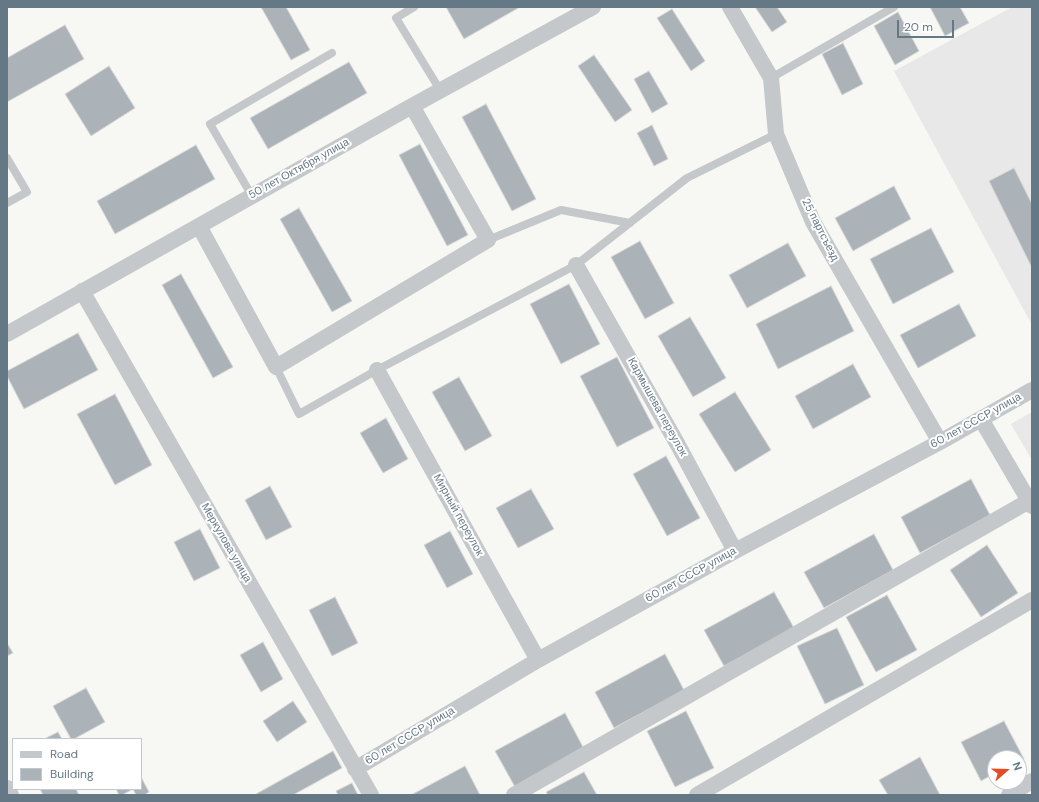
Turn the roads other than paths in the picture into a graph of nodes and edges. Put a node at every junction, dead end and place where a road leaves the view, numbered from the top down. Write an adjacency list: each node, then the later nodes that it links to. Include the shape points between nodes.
1 (414, 7): 7 (lane, via 396,18)
2 (593, 7): 7 (street, 50 лет Октября улица)
3 (730, 7): 6 (street, 25 партсъезд)
4 (894, 7): 6 (lane)
5 (332, 53): 11 (lane, via 210,124)
6 (771, 78): 9 (street, 25 партсъезд)
7 (440, 90): 8 (street, 50 лет Октября улица)
8 (412, 106): 11 (street, 50 лет Октября улица); 15 (street)
9 (776, 134): 13 (lane, via 688,178); 23 (street, 25 партсъезд, via 813,222)
10 (7, 158): 12 (lane, via 27,192)
11 (252, 196): 14 (street, 50 лет Октября улица)
12 (7, 203)
13 (630, 223): 15 (lane, via 561,210); 16 (lane)
14 (199, 226): 17 (street, 50 лет Октября улица); 19 (street)
15 (488, 240): 19 (street)
16 (576, 265): 20 (lane); 25 (street, Кармышева переулок)
17 (82, 292): 18 (street, 50 лет Октября улица); 28 (street, Меркулова улица)
18 (7, 334)
19 (276, 367): 20 (lane, via 299,414)
20 (377, 370): 27 (street, Мирный переулок)
21 (1032, 390): 22 (street, 60 лет СССР улица)
22 (981, 419): 23 (street, 60 лет СССР улица); 24 (street)
23 (940, 442): 25 (street, 60 лет СССР улица)
24 (1031, 504): 33 (street)
25 (736, 551): 27 (street, 60 лет СССР улица)
26 (1032, 600): 34 (street)
27 (538, 660): 28 (street, 60 лет СССР улица)
28 (355, 769): 32 (street, Меркулова улица)
29 (1032, 781): 35 (street)
30 (7, 788): 31 (street)
31 (11, 795)
32 (371, 795)
33 (514, 795)
34 (697, 795)
35 (1009, 795)

